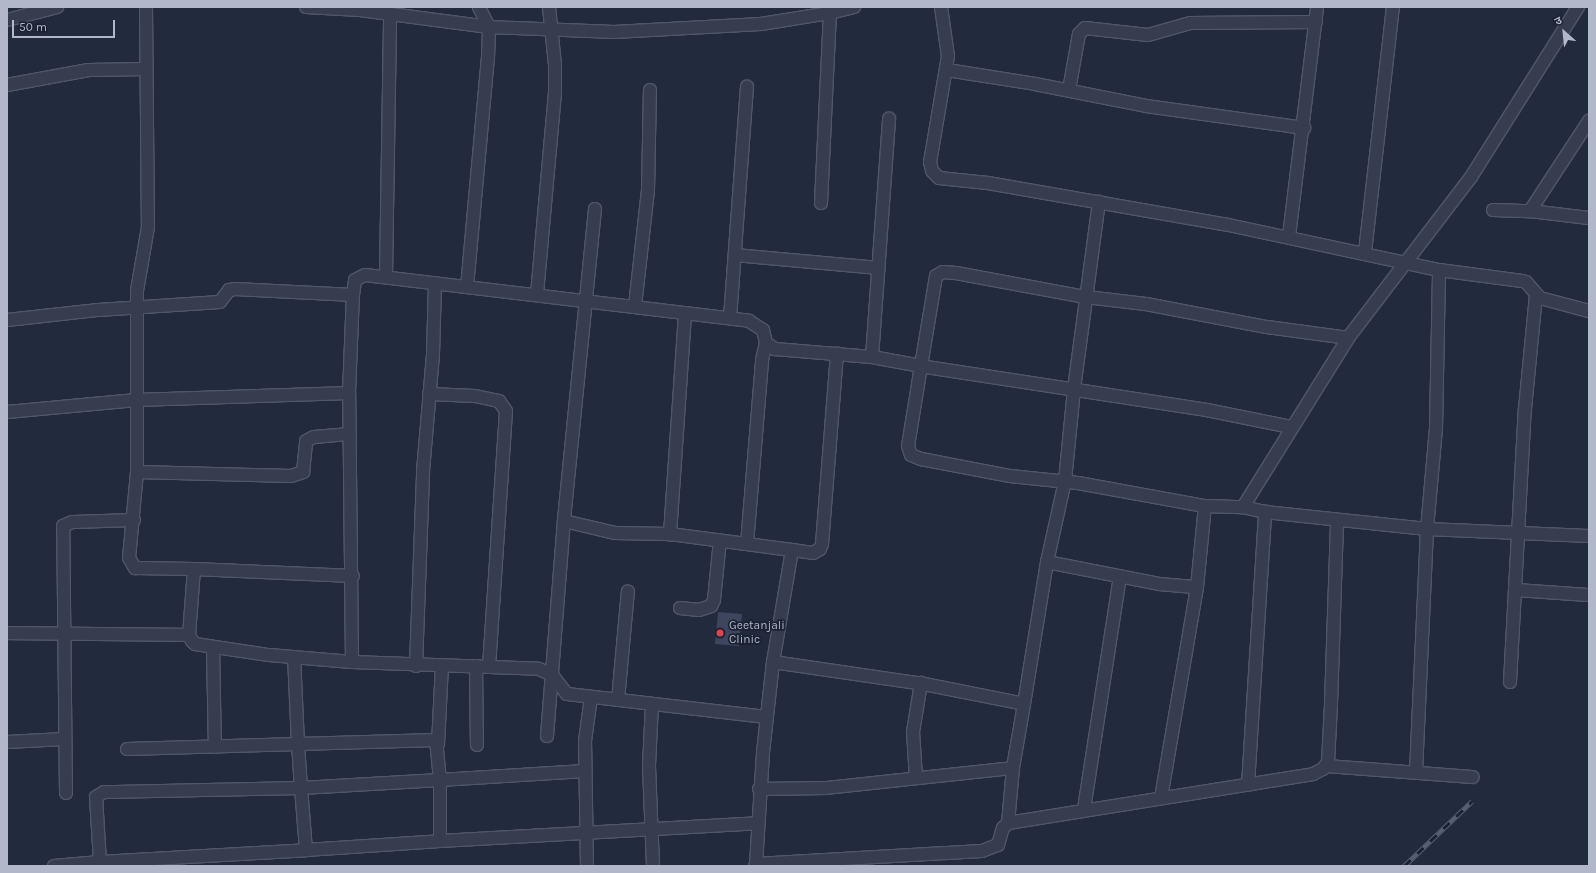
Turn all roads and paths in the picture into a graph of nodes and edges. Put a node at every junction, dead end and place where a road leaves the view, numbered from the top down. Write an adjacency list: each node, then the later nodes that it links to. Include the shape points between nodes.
1 (57, 7): 14 (street)
2 (146, 7): 18 (street)
3 (306, 7): 13 (street)
4 (480, 7): 16 (street)
5 (549, 7): 17 (street)
6 (849, 7): 12 (street)
7 (941, 7): 19 (street, via 948,56)
8 (1317, 7): 15 (street)
9 (1393, 7): 35 (street)
10 (1578, 7): 37 (street, via 1471,176)
11 (808, 12): 12 (street); 17 (street, via 761,24 614,32)
12 (830, 13): 29 (street)
13 (390, 15): 16 (street); 40 (street)
14 (7, 20)
15 (1316, 22): 23 (street, via 1190,23 1148,35 1085,28 1079,34); 26 (street)
16 (489, 27): 17 (street); 42 (street, via 485,112)
17 (550, 30): 43 (street, via 555,65 555,93)
18 (146, 69): 20 (street, via 89,70); 49 (street, via 148,227 138,278)
19 (947, 70): 23 (street); 28 (street, via 930,162 936,176)
20 (7, 85)
21 (747, 87): 36 (street)
22 (650, 90): 48 (street, via 648,191)
23 (1069, 90): 26 (street, via 1146,106)
24 (889, 119): 38 (street)
25 (1589, 121): 27 (street)
26 (1304, 128): 34 (street)
27 (1584, 138): 32 (street)
28 (1099, 202): 34 (street); 46 (street)
29 (821, 203)
30 (595, 209): 47 (street)
31 (1493, 210): 32 (street)
32 (1530, 211): 33 (street)
33 (1589, 218)
34 (1289, 236): 35 (street)
35 (1365, 252): 37 (street)
36 (735, 255): 38 (street); 52 (street)
37 (1408, 261): 39 (street); 54 (street)
38 (878, 268): 57 (street)
39 (1439, 270): 45 (street, via 1526,282); 74 (street, via 1436,429)
40 (386, 277): 41 (street); 44 (street, via 357,277)
41 (435, 283): 42 (street); 61 (street)
42 (467, 287): 43 (street)
43 (537, 294): 47 (street)
44 (353, 295): 49 (street, via 235,289 229,290 220,302); 60 (street)
45 (1536, 295): 50 (street, via 1545,301); 75 (street)
46 (1086, 297): 54 (street, via 1146,304 1267,327); 58 (street, via 956,273 939,273 934,284); 59 (street)
47 (586, 300): 48 (street); 73 (street)
48 (635, 306): 51 (street)
49 (137, 308): 53 (street); 62 (street)
50 (1589, 311)
51 (685, 314): 52 (street); 76 (street)
52 (730, 318): 55 (street, via 755,323 765,333)
53 (7, 320)
54 (1348, 338): 64 (street)
55 (766, 343): 56 (street, via 775,349); 79 (street, via 762,360)
56 (837, 354): 57 (street); 80 (street, via 822,544 820,549 813,553)
57 (872, 357): 58 (street)
58 (921, 366): 59 (street); 67 (street, via 908,446 911,455 1010,476)
59 (1074, 389): 64 (street, via 1207,410); 67 (street)
60 (349, 393): 62 (street); 65 (street)
61 (429, 394): 97 (street, via 423,471); 99 (street, via 475,396 499,401 506,411)
62 (136, 400): 63 (street); 66 (street)
63 (7, 412)
64 (1291, 427): 69 (street)
65 (350, 434): 66 (street, via 314,437 306,441 303,472 291,476); 83 (street)
66 (138, 472): 71 (street)
67 (1065, 482): 68 (street); 81 (street)
68 (1204, 506): 69 (street); 85 (street)
69 (1243, 507): 70 (street)
70 (1265, 512): 72 (street); 123 (street)
71 (134, 520): 82 (street, via 129,558 135,568); 90 (street, via 72,522 63,526)
72 (1337, 520): 74 (street); 116 (street, via 1334,641)
73 (564, 521): 76 (street, via 616,533); 100 (street)
74 (1427, 529): 75 (street); 119 (street)
75 (1517, 532): 77 (street); 86 (street)
76 (670, 534): 78 (street)
77 (1589, 536)
78 (720, 540): 79 (street); 89 (street, via 714,600 711,606 699,610)
79 (747, 544): 80 (street)
80 (792, 550): 96 (street)
81 (1047, 562): 84 (street); 106 (street)
82 (194, 569): 83 (street); 92 (street)
83 (353, 576): 95 (street)
84 (1120, 577): 85 (street); 128 (street)
85 (1197, 587): 127 (street)
86 (1514, 590): 88 (street); 101 (street)
87 (628, 591): 104 (street)
88 (1589, 595)
89 (680, 608)
90 (63, 632): 91 (street); 92 (street); 109 (street)
91 (7, 633)
92 (189, 635): 93 (street, via 195,644)
93 (213, 647): 94 (street); 114 (street)
94 (294, 657): 95 (street); 111 (street)
95 (352, 662): 97 (street)
96 (773, 662): 102 (street); 107 (street)
97 (416, 666): 98 (street)
98 (442, 666): 99 (street); 112 (street)
99 (482, 666): 100 (street, via 539,669); 113 (street)
100 (552, 676): 103 (street, via 567,694); 108 (street)
101 (1510, 682)
102 (921, 684): 106 (street); 121 (street, via 913,732)
103 (591, 696): 104 (street); 118 (street, via 585,741)
104 (618, 700): 105 (street)
105 (652, 704): 107 (street); 131 (street, via 649,766)
106 (1024, 704): 117 (street)
107 (767, 716): 125 (street)
108 (547, 736)
109 (64, 739): 110 (street); 126 (street)
110 (7, 742)
111 (298, 744): 112 (street, via 434,739); 114 (street); 124 (street)
112 (438, 744): 122 (street)
113 (477, 745)
114 (215, 747): 115 (street)
115 (127, 749)
116 (1326, 766): 119 (street); 123 (street, via 1313,774)
117 (1013, 768): 121 (street); 130 (street)
118 (585, 771): 122 (street); 132 (street)
119 (1416, 772): 120 (street)
120 (1473, 777)
121 (916, 778): 125 (street, via 826,788)
122 (440, 780): 124 (street); 133 (street)
123 (1248, 785): 127 (street)
124 (301, 788): 134 (street); 135 (street, via 104,792 96,797 95,802)
125 (759, 789): 129 (street)
126 (66, 794)
127 (1160, 798): 128 (street)
128 (1084, 809): 130 (street)
129 (757, 823): 131 (street); 136 (street)
130 (1008, 823): 136 (street, via 1003,828 998,845 982,851)
131 (650, 829): 132 (street); 139 (street)
132 (586, 833): 133 (street); 138 (street)
133 (440, 841): 134 (street)
134 (306, 850): 135 (street)
135 (100, 864): 137 (street)
136 (756, 865)
137 (54, 866)
138 (587, 866)
139 (653, 866)

